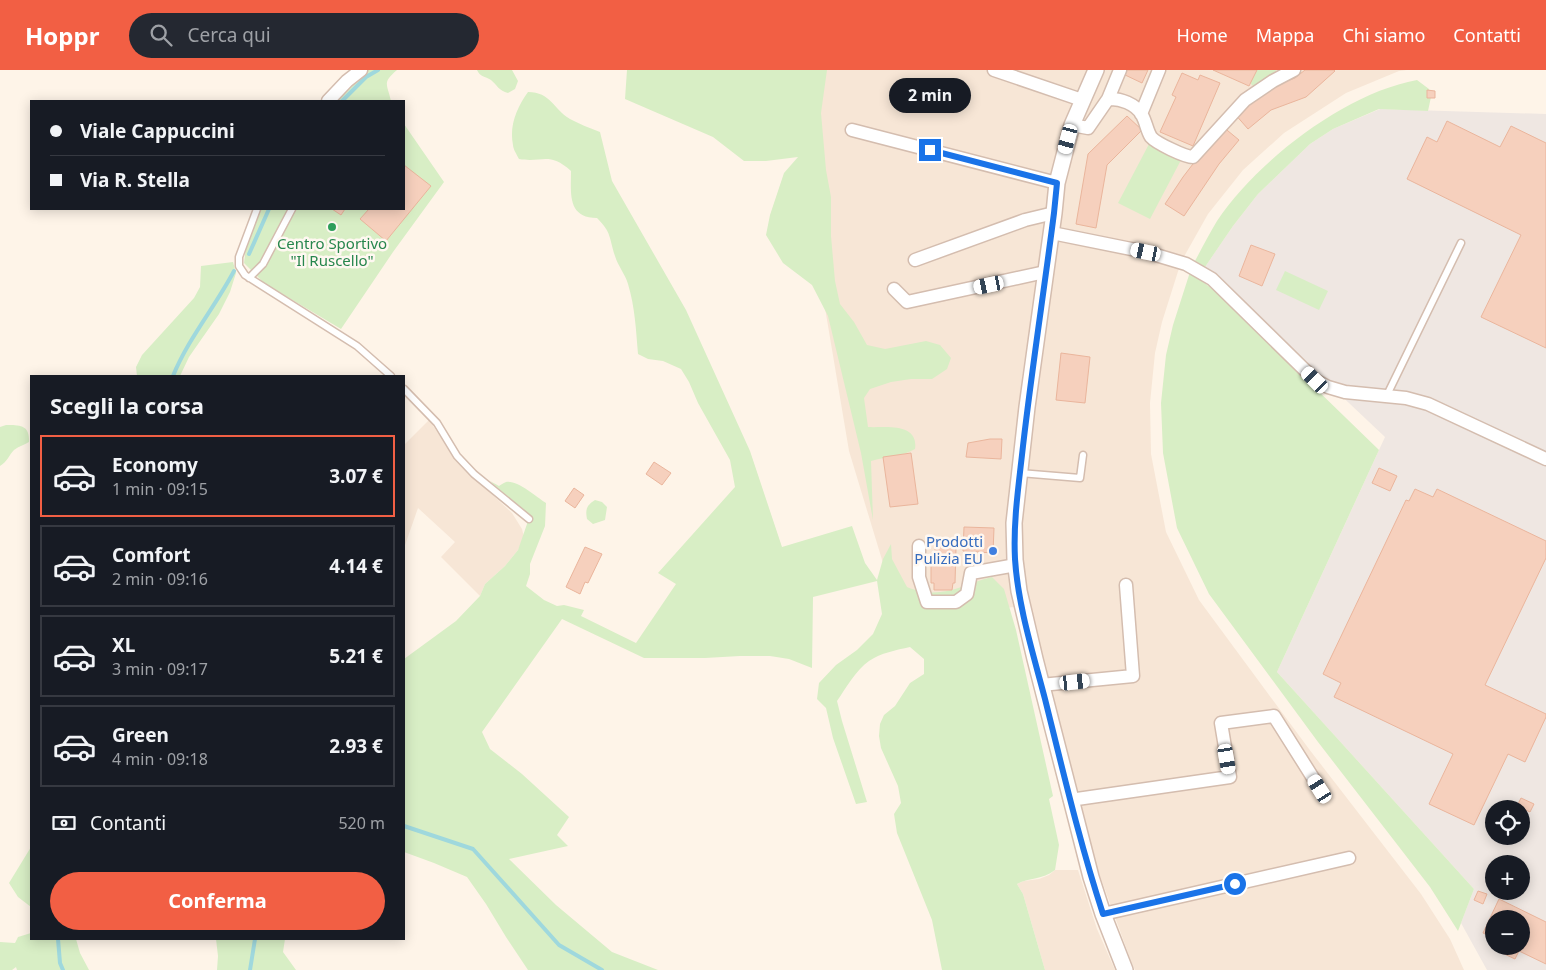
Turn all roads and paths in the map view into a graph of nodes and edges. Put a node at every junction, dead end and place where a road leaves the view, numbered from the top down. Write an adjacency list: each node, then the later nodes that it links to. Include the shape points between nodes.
1 (361, 70): 8 (street)
2 (994, 70): 9 (street)
3 (1096, 70): 9 (street)
4 (1120, 70): 7 (street)
5 (1159, 70): 10 (street)
6 (1293, 70): 10 (street, via 1245,100 1193,157 1186,157 1152,138)
7 (1108, 99): 10 (street, via 1117,98 1134,106); 11 (street, via 1088,128)
8 (329, 100)
9 (1082, 100): 11 (street)
10 (1141, 114)
11 (1072, 125): 13 (street)
12 (852, 130): 13 (street)
13 (1057, 183): 16 (street)
14 (258, 210): 21 (lane, via 239,257 239,266)
15 (291, 210): 21 (lane, via 263,264)
16 (1054, 213): 17 (street); 19 (street, via 1025,220)
17 (1052, 233): 20 (street); 25 (street, via 1146,252 1186,264 1212,279 1315,380 1328,388 1345,392)
18 (1461, 243): 25 (lane)
19 (915, 260)
20 (1045, 272): 22 (street, via 907,302); 28 (street)
21 (249, 278): 23 (lane, via 357,346)
22 (894, 289)
23 (390, 375)
24 (405, 390): 29 (lane, via 437,423 457,456 474,474)
25 (1387, 395): 27 (street, via 1428,404)
26 (1083, 455): 28 (lane, via 1080,478)
27 (1546, 459)
28 (1020, 473): 31 (street, via 1014,523)
29 (529, 520)
30 (919, 546): 31 (street, via 919,577 927,602 956,602 967,594 971,573)
31 (1016, 565): 33 (street)
32 (1126, 585): 33 (street, via 1133,676)
33 (1041, 685): 35 (street)
34 (1320, 789): 35 (street, via 1274,716 1221,723 1230,776)
35 (1070, 800): 37 (street)
36 (1348, 858): 37 (street)
37 (1103, 914): 38 (street)
38 (1125, 970)

